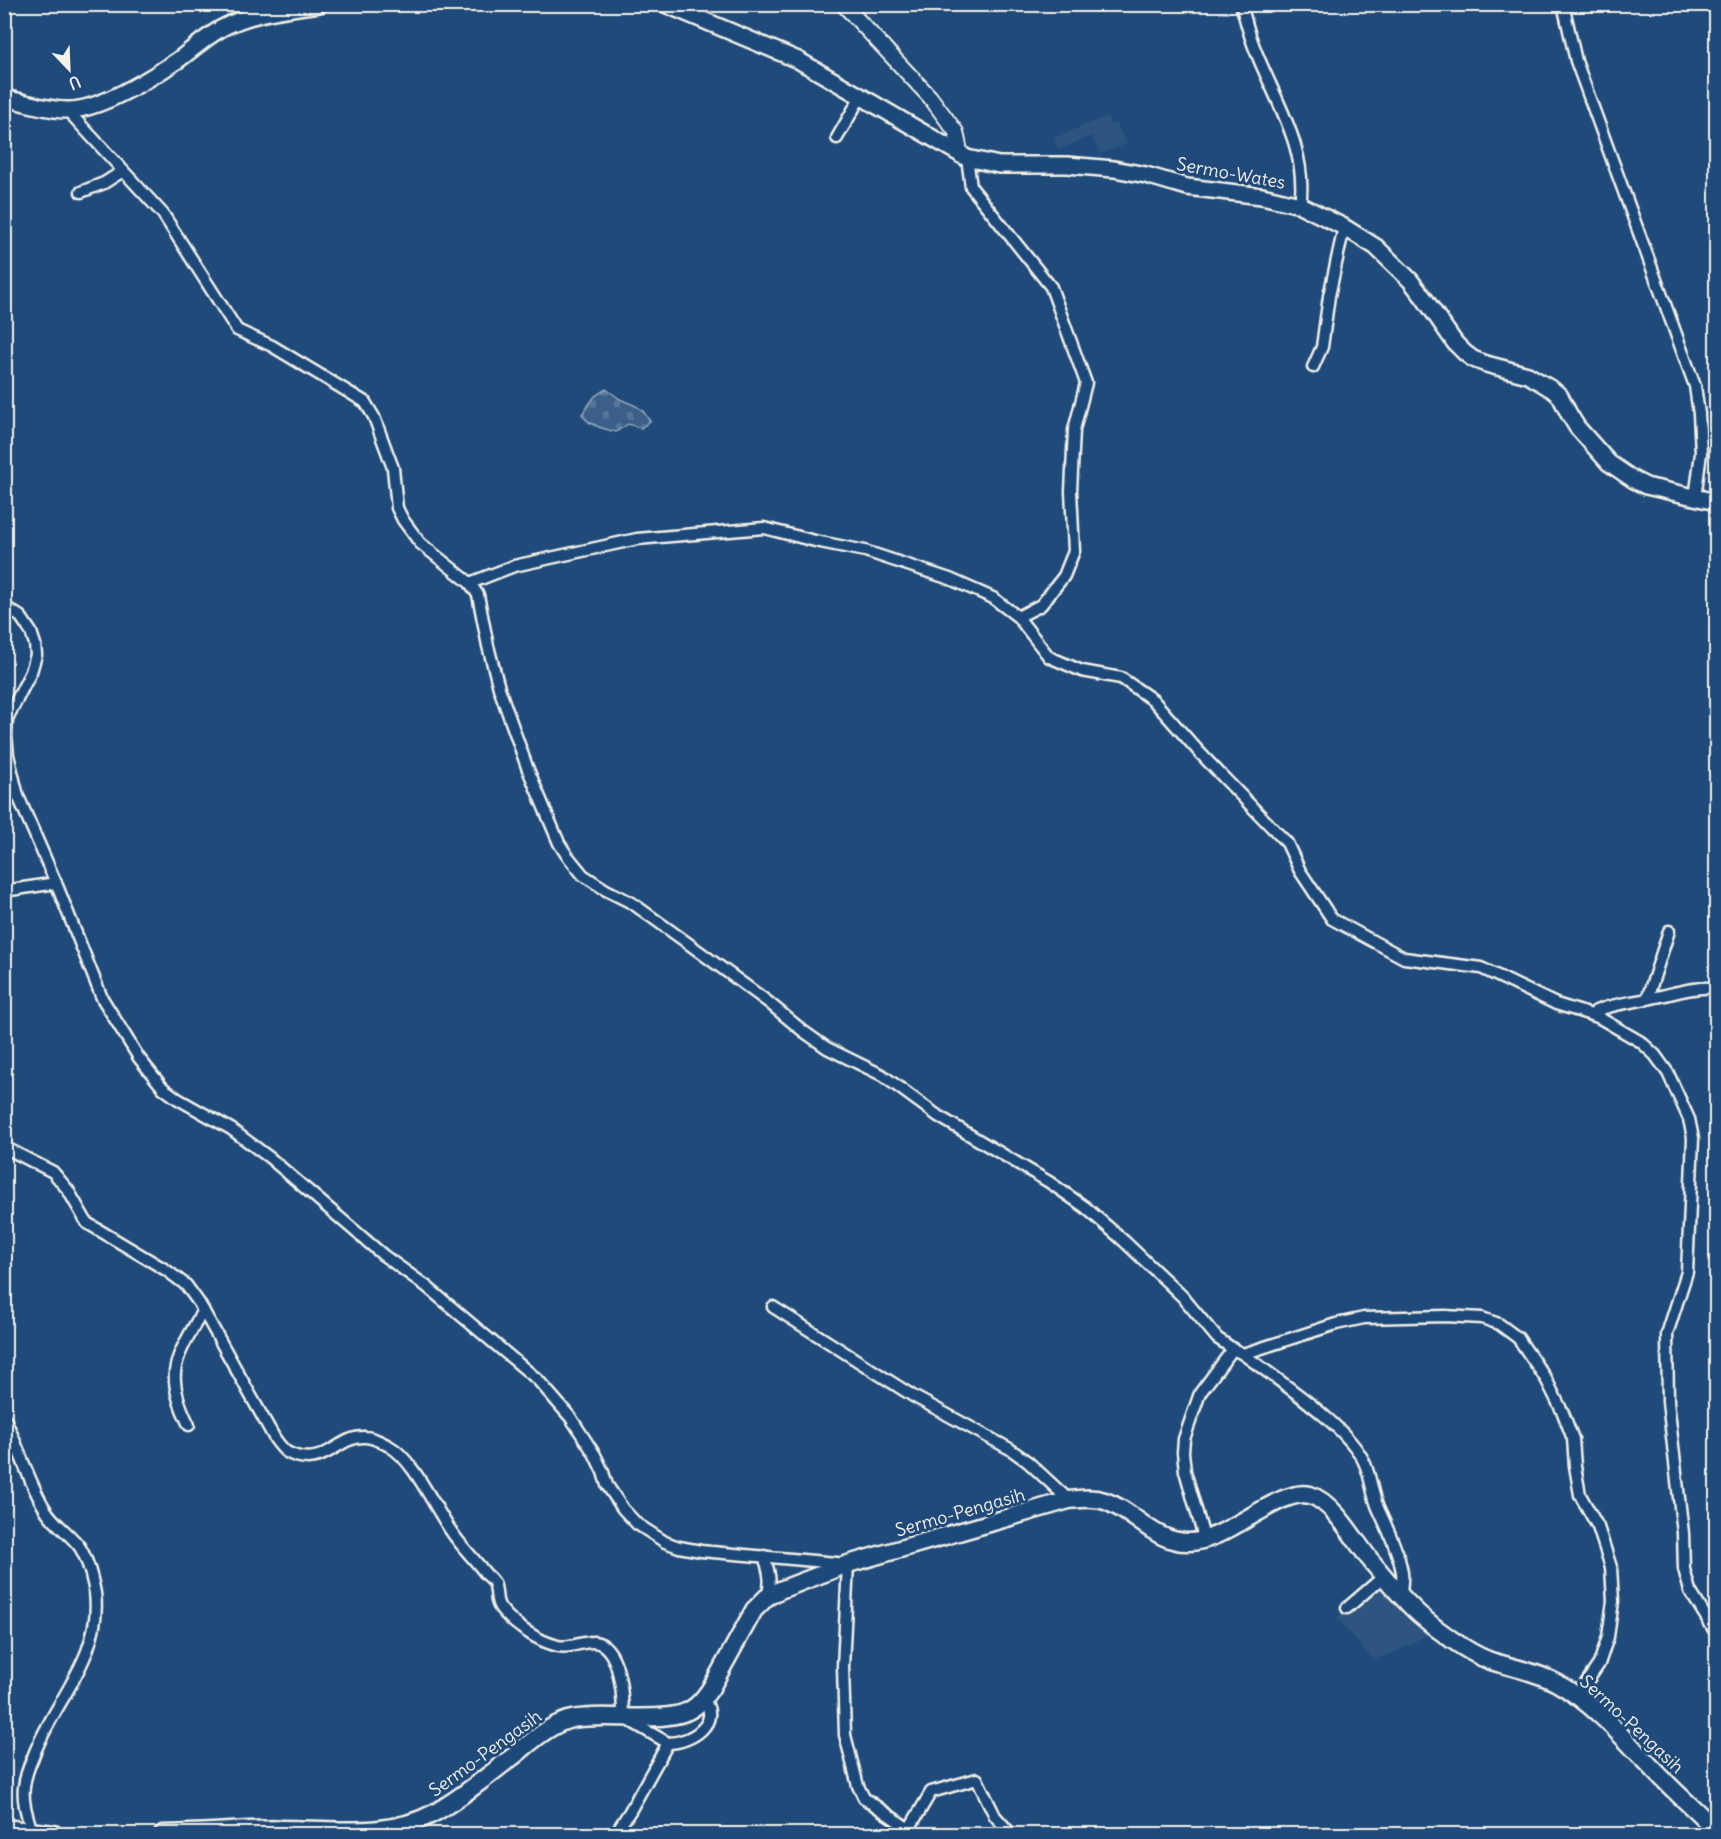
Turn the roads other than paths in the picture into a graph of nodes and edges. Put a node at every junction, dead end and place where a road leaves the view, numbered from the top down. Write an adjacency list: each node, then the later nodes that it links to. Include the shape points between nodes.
1 (319, 4): 8 (main road, via 255,15 224,27 119,95)
2 (665, 4): 6 (main road, Sermo-Wates, via 777,50)
3 (843, 4): 10 (street, via 930,97 956,132)
4 (1241, 4): 13 (street, via 1253,44 1291,133 1301,168)
5 (1563, 4): 16 (street, via 1575,61 1695,386 1701,453)
6 (861, 96): 9 (street); 10 (main road, Sermo-Wates)
7 (4, 98): 8 (main road)
8 (68, 111): 11 (street)
9 (837, 138)
10 (964, 157): 13 (main road, Sermo-Wates, via 999,165 1114,169 1187,187); 20 (street, via 971,187 1051,287 1086,383 1074,430 1074,551 1064,576 1041,605)
11 (123, 171): 12 (street); 18 (street, via 163,214 237,330 272,346 365,402 393,468 403,520 420,543)
12 (81, 192)
13 (1300, 205): 14 (main road, Sermo-Wates)
14 (1344, 227): 15 (street, via 1322,347); 16 (main road, Sermo-Wates, via 1376,247 1410,280 1465,353 1486,364 1528,375 1553,390 1584,437 1609,463 1634,480)
15 (1313, 368)
16 (1695, 498): 17 (main road, Sermo-Wates)
17 (1716, 502)
18 (470, 583): 20 (street, via 514,566 637,539 764,528 866,551 950,579 993,598); 30 (street, via 478,595 499,688 528,767 559,843 583,875 632,903 827,1048 882,1075 938,1116 1085,1207 1182,1296 1217,1338)
19 (4, 606): 21 (street, via 21,617 31,632 36,655 7,719 8,755 18,796)
20 (1018, 617): 26 (street, via 1049,657 1082,671 1121,678 1153,700 1287,843 1300,871 1332,919 1404,958 1481,968 1556,1004)
21 (56, 883): 22 (street); 36 (street, via 102,998 124,1036 163,1088 270,1158 538,1380 571,1418 595,1455 607,1485 637,1524 679,1547)
22 (4, 891)
23 (1669, 931): 25 (street)
24 (1716, 988): 25 (street, via 1690,989)
25 (1647, 999): 26 (street, via 1601,1009 1596,1011)
26 (1598, 1017): 42 (street, via 1641,1042 1654,1055 1668,1073 1689,1119 1693,1138 1687,1272 1667,1334 1668,1402 1684,1569 1690,1591)
27 (4, 1147): 29 (street, via 53,1172 87,1223 186,1285)
28 (773, 1307): 34 (street, via 913,1396 1010,1449)
29 (203, 1310): 33 (street, via 184,1343 173,1381); 45 (street, via 283,1451 307,1458 321,1456 352,1439 368,1437 401,1455 455,1537 494,1583 500,1608 518,1625 560,1647 594,1642 607,1648 615,1663)
30 (1233, 1349): 31 (street); 35 (street, via 1200,1393 1184,1439 1185,1471)
31 (1243, 1354): 39 (street, via 1322,1414 1360,1455 1402,1574); 43 (street, via 1364,1318 1482,1318 1499,1324 1518,1338 1563,1413 1573,1439 1580,1495 1598,1527 1611,1567 1613,1601 1608,1637 1599,1664)
32 (4, 1417): 49 (street, via 45,1509 86,1559 95,1595 90,1646 39,1741 26,1777 24,1802)
33 (189, 1425)
34 (1069, 1500): 35 (main road, Sermo-Pengasih, via 1104,1500 1165,1538); 37 (main road, Sermo-Pengasih)
35 (1205, 1541): 38 (main road, Sermo-Pengasih, via 1292,1496 1309,1495 1332,1511)
36 (764, 1556): 37 (street); 40 (street, via 770,1576)
37 (848, 1564): 40 (main road, Sermo-Pengasih); 53 (street, via 843,1667 845,1736 864,1798 909,1829 931,1792 977,1779 995,1816)
38 (1384, 1576): 39 (main road, Sermo-Pengasih); 41 (street)
39 (1401, 1595): 43 (main road, Sermo-Pengasih, via 1420,1615 1485,1659 1538,1673)
40 (767, 1597): 44 (main road, Sermo-Pengasih, via 744,1624)
41 (1347, 1608)
42 (1716, 1633)
43 (1577, 1696): 48 (main road, Sermo-Pengasih)
44 (703, 1699): 45 (main road, Sermo-Pengasih, via 681,1714); 46 (street, via 709,1711 704,1729 684,1741)
45 (623, 1717): 46 (street); 51 (main road, Sermo-Pengasih, via 586,1717 548,1730 464,1795 409,1824 371,1830)
46 (668, 1743): 52 (street)
47 (4, 1828): 49 (main road)
48 (1716, 1831)
49 (32, 1832): 50 (main road)
50 (54, 1834)
51 (163, 1834)
52 (615, 1834)
53 (1011, 1834)

